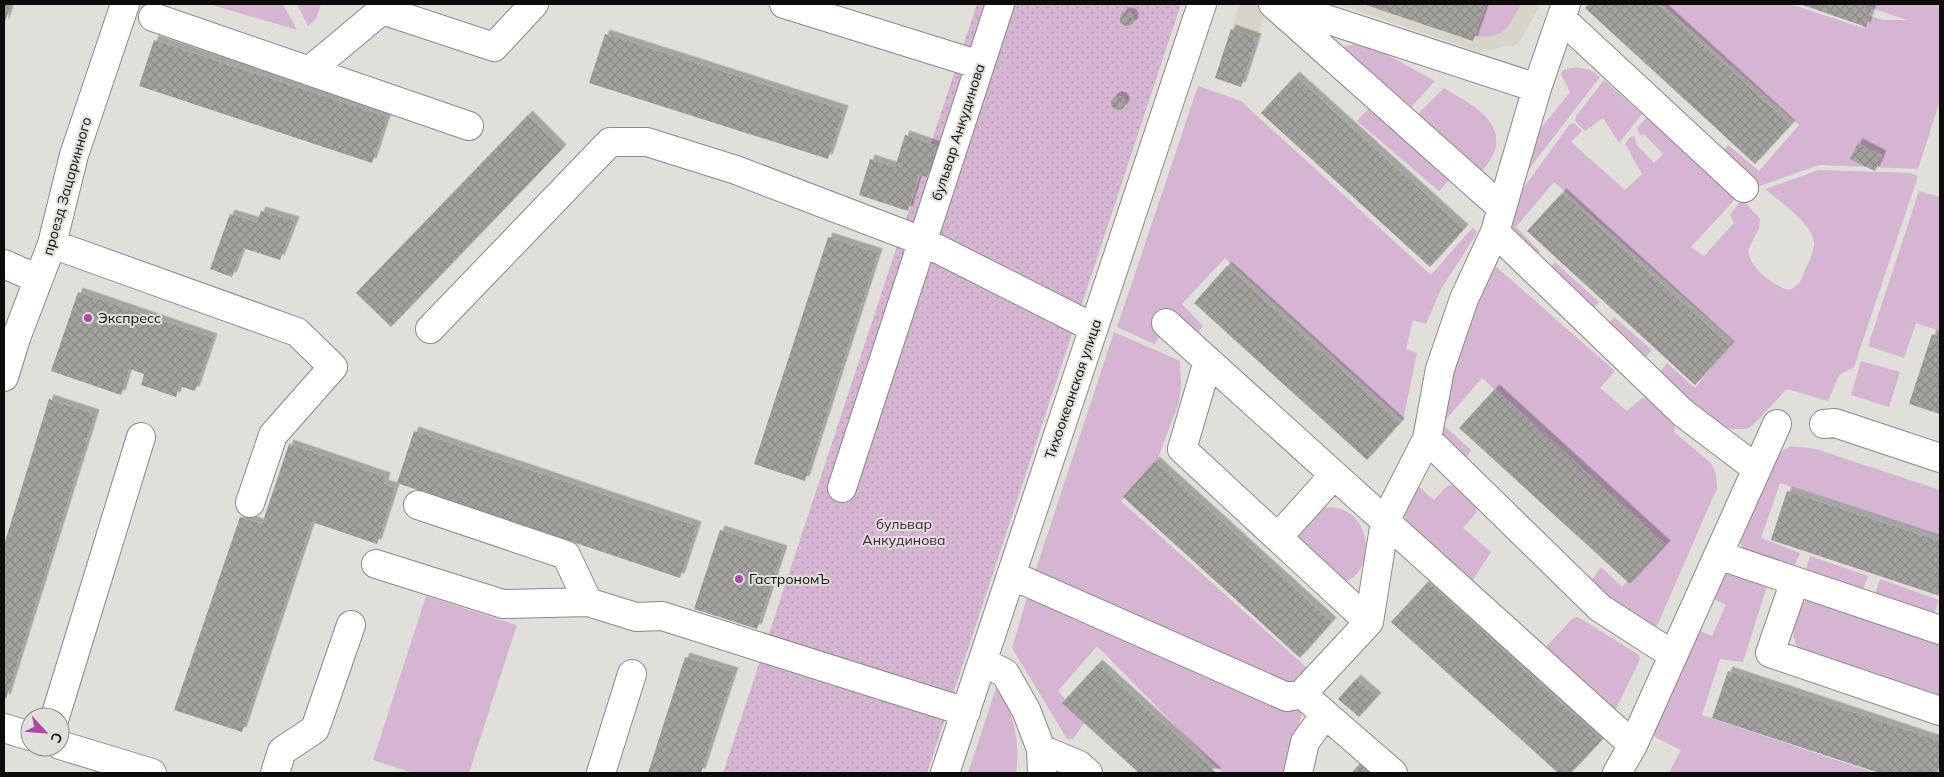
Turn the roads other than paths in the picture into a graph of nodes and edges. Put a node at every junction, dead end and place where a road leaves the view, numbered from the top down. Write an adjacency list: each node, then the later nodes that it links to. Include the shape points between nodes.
1 (125, 4): 17 (street, проезд Зацаринного, via 74,155)
2 (534, 4): 11 (street, via 494,46 382,10)
3 (784, 4): 10 (street)
4 (1000, 4): 10 (street, бульвар Анкудинова)
5 (1202, 4): 21 (street, Тихоокеанская улица)
6 (1273, 4): 15 (street)
7 (1280, 4): 12 (street)
8 (1564, 11): 12 (street); 14 (street)
9 (153, 18): 11 (street)
10 (980, 65): 16 (street, бульвар Анкудинова)
11 (309, 71): 13 (street)
12 (1537, 88): 15 (street)
13 (469, 126)
14 (1744, 188)
15 (1498, 220): 28 (street, via 1464,299 1440,369); 30 (street, via 1683,413)
16 (922, 241): 21 (street); 22 (street, via 709,161 647,142 610,142); 32 (street, бульвар Анкудинова)
17 (52, 244): 19 (street, проезд Зацаринного); 33 (street, via 297,332 333,366 273,435)
18 (4, 264): 19 (street)
19 (38, 279): 24 (street, проезд Зацаринного)
20 (1166, 323): 23 (street)
21 (1094, 328): 39 (street, Тихоокеанская улица)
22 (430, 329)
23 (1208, 361): 31 (street); 36 (street, via 1182,449)
24 (4, 377)
25 (1778, 424): 30 (street)
26 (1824, 424): 29 (street, via 1835,423)
27 (141, 438): 49 (street)
28 (1427, 439): 35 (street); 45 (street, via 1600,608)
29 (1940, 458)
30 (1757, 470): 37 (street)
31 (1334, 475): 35 (street); 36 (street)
32 (842, 488)
33 (250, 503)
34 (418, 505): 41 (street, via 566,555)
35 (1385, 521): 42 (street); 55 (street)
36 (1278, 537): 42 (street)
37 (1718, 555): 40 (street); 45 (street)
38 (376, 564): 41 (street, via 503,604)
39 (1011, 575): 46 (street, Тихоокеанская улица); 48 (street, via 1287,696)
40 (1795, 581): 44 (street); 50 (street, via 1770,653)
41 (588, 602): 51 (street, via 636,617 662,616)
42 (1369, 622): 48 (street)
43 (351, 625): 59 (street, via 315,729 282,751)
44 (1940, 630)
45 (1673, 655): 55 (street)
46 (982, 662): 51 (street, Тихоокеанская улица); 57 (street, via 1005,673 1026,710)
47 (632, 674): 60 (street)
48 (1302, 694): 52 (street)
49 (58, 707)
50 (1940, 710)
51 (966, 712): 61 (street, Тихоокеанская улица)
52 (1324, 716): 63 (street, via 1306,742); 64 (street)
53 (4, 728): 54 (street)
54 (20, 733)
55 (1633, 745): 65 (street)
56 (70, 748): 58 (street)
57 (1041, 761): 62 (street, via 1079,765)
58 (152, 773)
59 (275, 773)
60 (601, 773)
61 (945, 773)
62 (1088, 773)
63 (1298, 773)
64 (1393, 773)
65 (1617, 773)

